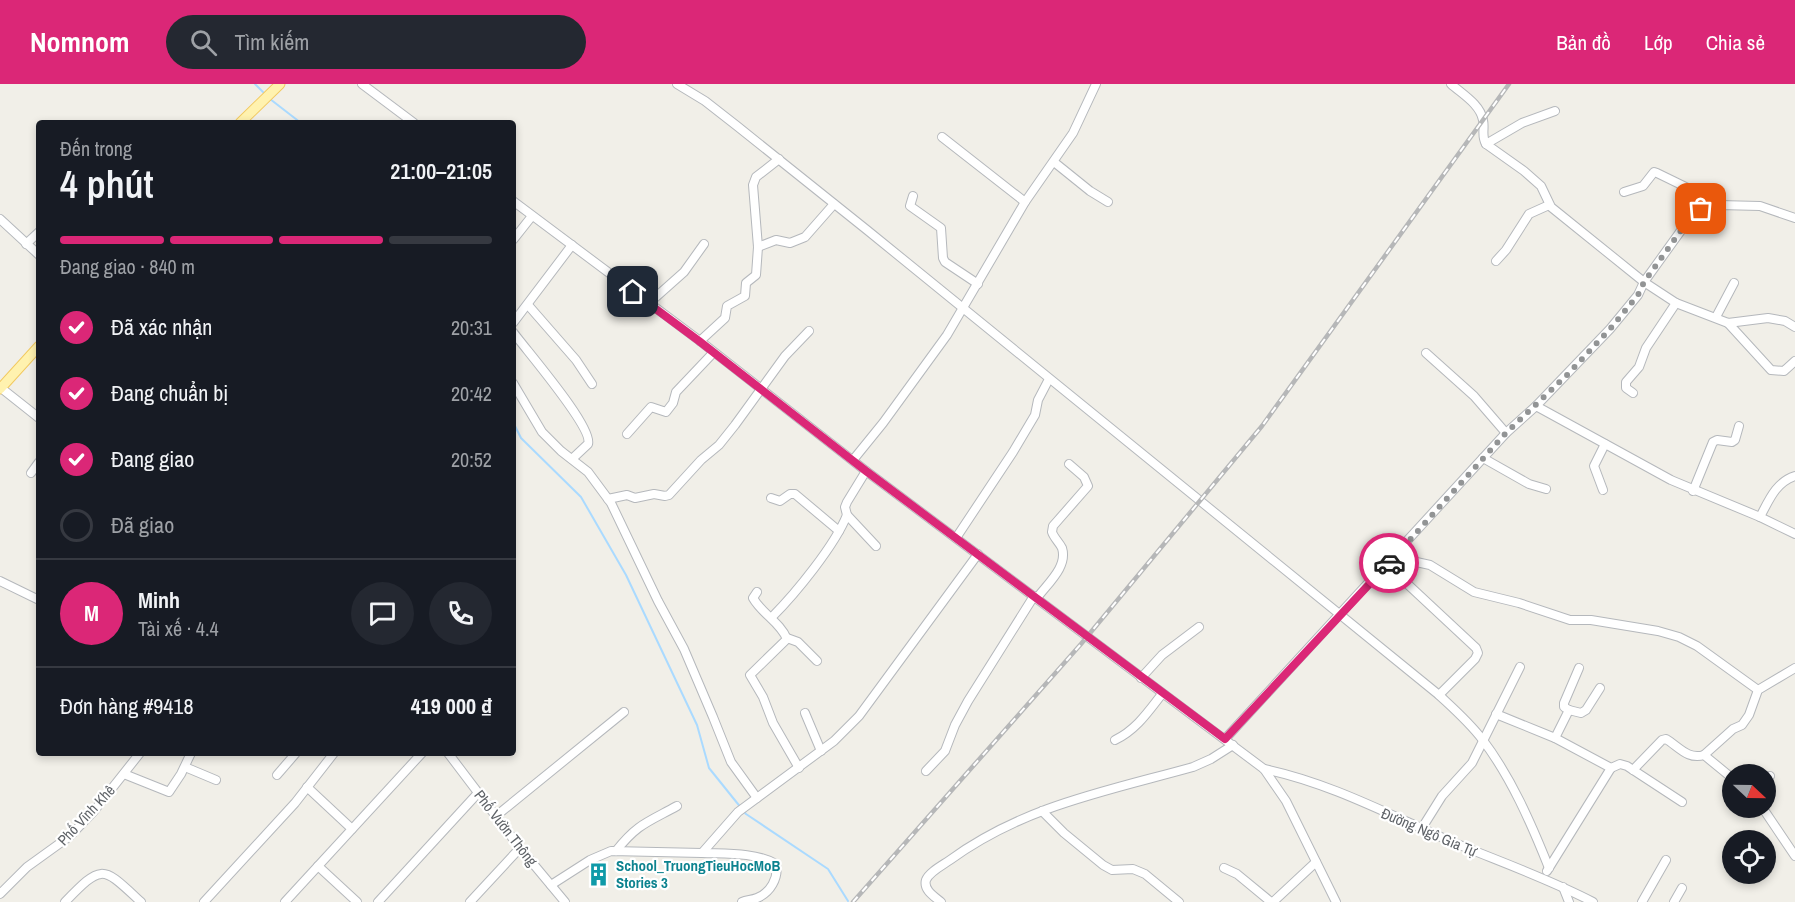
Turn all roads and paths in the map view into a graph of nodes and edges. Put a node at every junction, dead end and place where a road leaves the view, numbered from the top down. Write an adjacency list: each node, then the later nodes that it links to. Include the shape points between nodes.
1 (280, 84): 7 (main road)
2 (362, 84): 8 (street)
3 (677, 84): 11 (street, via 705,101)
4 (1096, 84): 12 (street)
5 (1451, 84): 10 (street, via 1478,110)
6 (1555, 111): 10 (street, via 1522,123)
7 (243, 120)
8 (410, 120)
9 (942, 137): 15 (street)
10 (1486, 144): 19 (street, via 1540,186)
11 (778, 159): 18 (street); 29 (street, via 754,181)
12 (1054, 162): 15 (street); 16 (street)
13 (1624, 192): 20 (street, via 1643,186 1653,172 1696,192)
14 (913, 195): 34 (street, via 910,206 941,228 945,262)
15 (1025, 202): 34 (street)
16 (1108, 202)
17 (516, 203): 21 (street)
18 (834, 204): 29 (street, via 805,237 790,243 776,240); 38 (street)
19 (1549, 205): 31 (street, via 1528,214); 32 (street)
20 (1702, 208): 22 (street, via 1760,206); 32 (street)
21 (532, 216): 25 (street); 28 (street)
22 (1795, 218)
23 (2, 225): 26 (street)
24 (36, 235): 26 (street)
25 (516, 236)
26 (26, 244): 30 (street)
27 (704, 244): 36 (street, via 684,272)
28 (572, 245): 36 (street); 37 (street)
29 (758, 247): 45 (street, via 757,272 746,283 746,294 727,306 725,318)
30 (36, 252)
31 (1496, 261)
32 (1644, 282): 35 (street); 56 (street, via 1610,329)
33 (1734, 283): 39 (street)
34 (978, 284): 38 (street)
35 (1676, 303): 39 (street); 55 (street, via 1626,382 1626,388)
36 (648, 304): 45 (street)
37 (528, 305): 40 (street); 51 (street)
38 (963, 309): 50 (street); 64 (street, via 939,348)
39 (1716, 317): 41 (street)
40 (516, 319)
41 (1728, 322): 42 (street, via 1768,318); 49 (street, via 1771,370 1784,371)
42 (1795, 327)
43 (809, 331): 54 (street)
44 (516, 336): 63 (street, via 589,435 588,444)
45 (699, 341): 47 (street)
46 (36, 349): 52 (main road)
47 (713, 352): 54 (street); 60 (street, via 676,392 670,410 662,412 651,407)
48 (1426, 353): 59 (street, via 1474,396)
49 (1795, 361)
50 (1049, 379): 79 (street, via 1035,415); 88 (street)
51 (592, 384)
52 (0, 388): 57 (street)
53 (516, 388): 63 (street, via 542,432)
54 (761, 389): 64 (street); 74 (street, via 719,445 669,495)
55 (1633, 393)
56 (1536, 406): 59 (street); 61 (street)
57 (36, 416)
58 (1739, 426): 72 (street, via 1732,442 1713,442)
59 (1506, 433): 62 (street)
60 (627, 434)
61 (1605, 444): 71 (street, via 1594,466); 72 (street)
62 (1483, 458): 70 (street, via 1529,484); 82 (street)
63 (572, 459): 74 (street, via 588,472)
64 (853, 459): 67 (street)
65 (1069, 464): 86 (street, via 1088,486 1053,526 1064,558)
66 (36, 466): 68 (street)
67 (866, 471): 75 (street, via 846,502); 79 (street)
68 (31, 473)
69 (1795, 476): 76 (street, via 1774,491)
70 (1546, 489)
71 (1602, 490)
72 (1693, 490): 76 (street)
73 (771, 498): 77 (street, via 780,501 795,494)
74 (608, 499): 130 (street, via 688,658 730,762)
75 (847, 515): 77 (street); 80 (street)
76 (1760, 517): 78 (street)
77 (839, 531): 89 (street)
78 (1795, 534)
79 (956, 538): 81 (street)
80 (876, 546)
81 (978, 555): 86 (street); 110 (street, via 859,716)
82 (1394, 557): 83 (street); 98 (street, via 1430,565 1474,592 1570,620 1591,620 1679,637)
83 (1387, 565): 88 (street); 100 (street, via 1476,648 1475,659)
84 (0, 581): 87 (street)
85 (757, 592): 89 (street, via 753,598)
86 (1036, 597): 96 (street); 124 (street, via 968,700 945,751)
87 (36, 598)
88 (1341, 614): 100 (street); 106 (street)
89 (772, 617): 91 (street)
90 (1199, 627): 96 (street, via 1162,655)
91 (787, 638): 92 (street, via 798,642); 119 (street, via 750,675)
92 (817, 662)
93 (1520, 667): 104 (street)
94 (1579, 668): 101 (street, via 1564,703)
95 (1795, 668): 98 (street)
96 (1141, 678): 99 (street)
97 (1600, 688): 101 (street, via 1586,711)
98 (1758, 690): 111 (street, via 1742,725)
99 (1162, 694): 106 (street); 108 (street, via 1137,726)
100 (1439, 695): 107 (street)
101 (1569, 710): 105 (street)
102 (624, 712): 134 (street)
103 (805, 713): 110 (street)
104 (1496, 714): 105 (street); 107 (street)
105 (1555, 738): 120 (street)
106 (1225, 739): 109 (street)
107 (1482, 739): 136 (street, via 1472,763 1442,796); 146 (street, via 1516,794)
108 (1115, 740)
109 (1233, 745): 121 (street); 133 (street, via 1193,767 1068,800)
110 (821, 751): 119 (street)
111 (1704, 755): 122 (street, via 1686,754 1666,739); 123 (street)
112 (138, 756): 125 (street, Phố Vĩnh Khê)
113 (190, 756): 118 (street)
114 (293, 756): 126 (street)
115 (332, 756): 128 (street)
116 (419, 756): 137 (street)
117 (450, 756): 129 (street, Phố Vườn Thông)
118 (184, 767): 125 (street, via 169,792); 127 (street)
119 (799, 768): 130 (street)
120 (1611, 768): 122 (street, via 1620,764); 146 (street)
121 (1264, 769): 136 (street, Đường Ngô Gia Tự, via 1293,775); 143 (street, via 1286,801)
122 (1633, 770): 131 (street)
123 (1722, 770)
124 (926, 771)
125 (124, 774): 151 (street, Phố Vĩnh Khê, via 70,836 27,867)
126 (277, 775)
127 (216, 780)
128 (307, 787): 137 (street); 154 (street)
129 (478, 792): 134 (street, Phố Vườn Thông); 157 (street)
130 (757, 798): 140 (street, via 738,812)
131 (1682, 802)
132 (677, 806): 139 (street, via 641,825)
133 (1042, 811): 161 (street, via 969,846 931,873 926,886); 162 (street, via 1104,865 1112,870 1132,869 1145,874)
134 (496, 816): 138 (street, Phố Vườn Thông)
135 (1769, 818): 141 (street)
136 (1422, 828): 147 (street, Đường Ngô Gia Tự)
137 (352, 829): 144 (street)
138 (520, 848): 148 (street, Phố Vườn Thông); 158 (street)
139 (616, 851): 140 (street); 148 (street, via 590,860)
140 (702, 853): 160 (street, via 740,855 776,864 776,879 769,888 759,897)
141 (1795, 856)
142 (1666, 860): 167 (street)
143 (1316, 862): 163 (street); 164 (street)
144 (318, 866): 155 (street); 156 (street)
145 (1224, 868): 163 (street, via 1250,882)
146 (1549, 868): 147 (street)
147 (1543, 878): 149 (street, Đường Ngô Gia Tự)
148 (551, 885): 159 (street, Phố Vườn Thông)
149 (1562, 886): 165 (street); 166 (street, Đường Ngô Gia Tự)
150 (1682, 888): 168 (street)
151 (0, 894)
152 (65, 902): 153 (street, via 88,878 104,872)
153 (141, 902)
154 (204, 902)
155 (285, 902)
156 (357, 902)
157 (378, 902)
158 (470, 902)
159 (565, 902)
160 (742, 902)
161 (941, 902)
162 (1179, 902)
163 (1272, 902)
164 (1336, 902)
165 (1569, 902)
166 (1593, 902)
167 (1642, 902)
168 (1674, 902)

